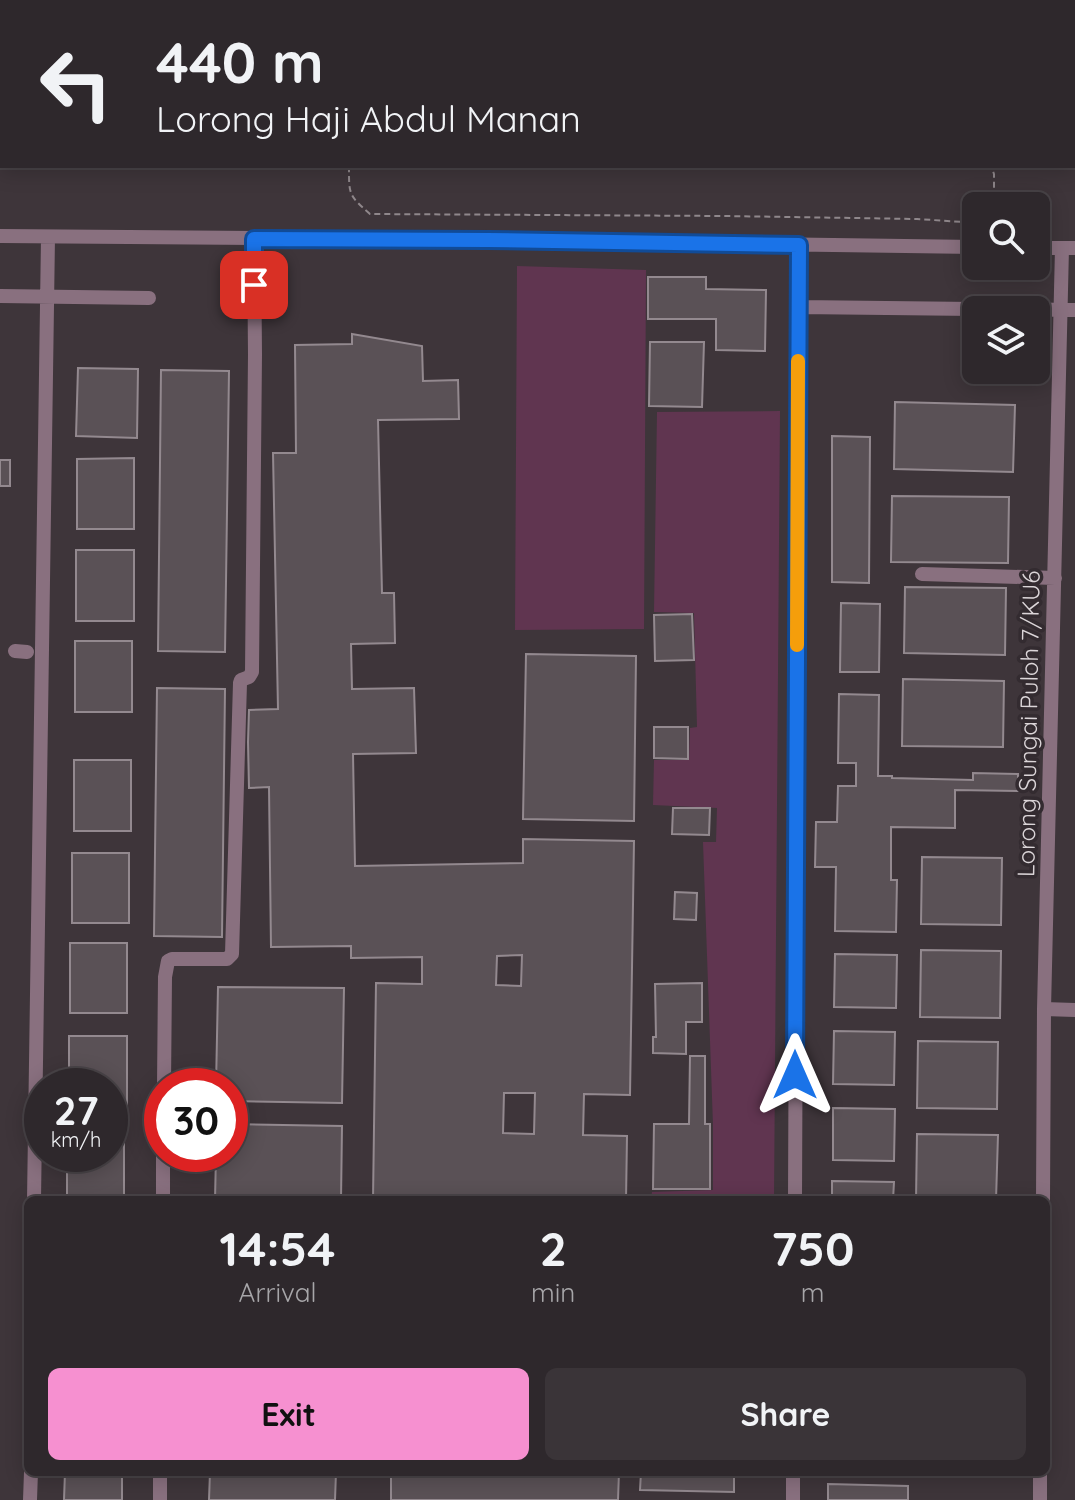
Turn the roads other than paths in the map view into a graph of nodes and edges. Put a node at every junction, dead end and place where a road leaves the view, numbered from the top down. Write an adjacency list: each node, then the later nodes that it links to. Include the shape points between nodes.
1 (0, 236): 2 (street)
2 (48, 237): 3 (street); 8 (street)
3 (254, 239): 4 (street); 16 (street, via 252,672 240,683 232,954 227,959 168,961)
4 (799, 245): 5 (street); 10 (street)
5 (962, 247)
6 (1068, 248): 11 (street, Lorong Sungai Puloh 7/KU6)
7 (0, 296): 8 (street)
8 (47, 297): 9 (street); 18 (street)
9 (149, 298)
10 (799, 307): 11 (street); 20 (street)
11 (1068, 310): 13 (street, Lorong Sungai Puloh 7/KU6)
12 (922, 574): 13 (street)
13 (1055, 578): 14 (street, Lorong Sungai Puloh 7/KU6)
14 (1044, 1009): 15 (street); 21 (street, Lorong Sungai Puloh 7/KU6)
15 (1075, 1010)
16 (164, 1068)
17 (163, 1172): 19 (street)
18 (34, 1196)
19 (163, 1196)
20 (795, 1196)
21 (1043, 1196)
22 (31, 1476): 26 (street)
23 (160, 1476): 27 (street)
24 (793, 1476): 28 (street)
25 (1040, 1476): 29 (street)
26 (30, 1500)
27 (160, 1500)
28 (793, 1500)
29 (1040, 1500)

